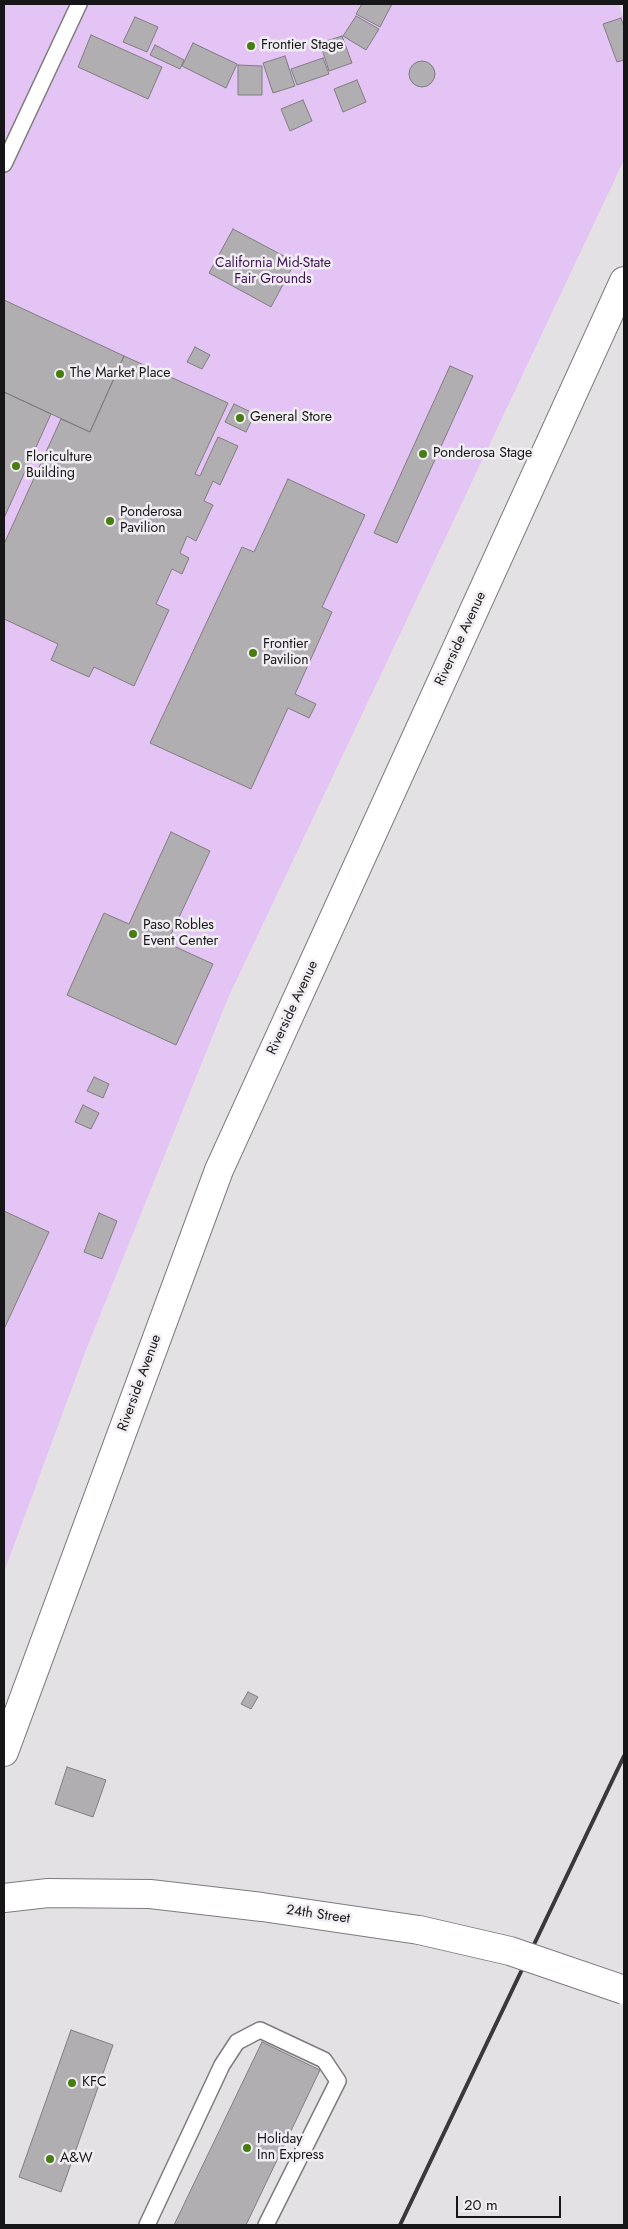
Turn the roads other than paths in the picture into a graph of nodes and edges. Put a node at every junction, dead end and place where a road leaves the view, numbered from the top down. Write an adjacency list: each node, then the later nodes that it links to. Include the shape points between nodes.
1 (79, 4): 2 (lane)
2 (4, 164)
3 (624, 281): 4 (main road, Riverside Avenue, via 218,1170)
4 (4, 1752)
5 (4, 1898): 6 (main road, 24th Street, bridge, via 48,1893 150,1894 419,1930 510,1951)
6 (624, 1990)
7 (147, 2225): 8 (lane, via 222,2065 237,2042 260,2030 324,2060 338,2081)
8 (266, 2225)

